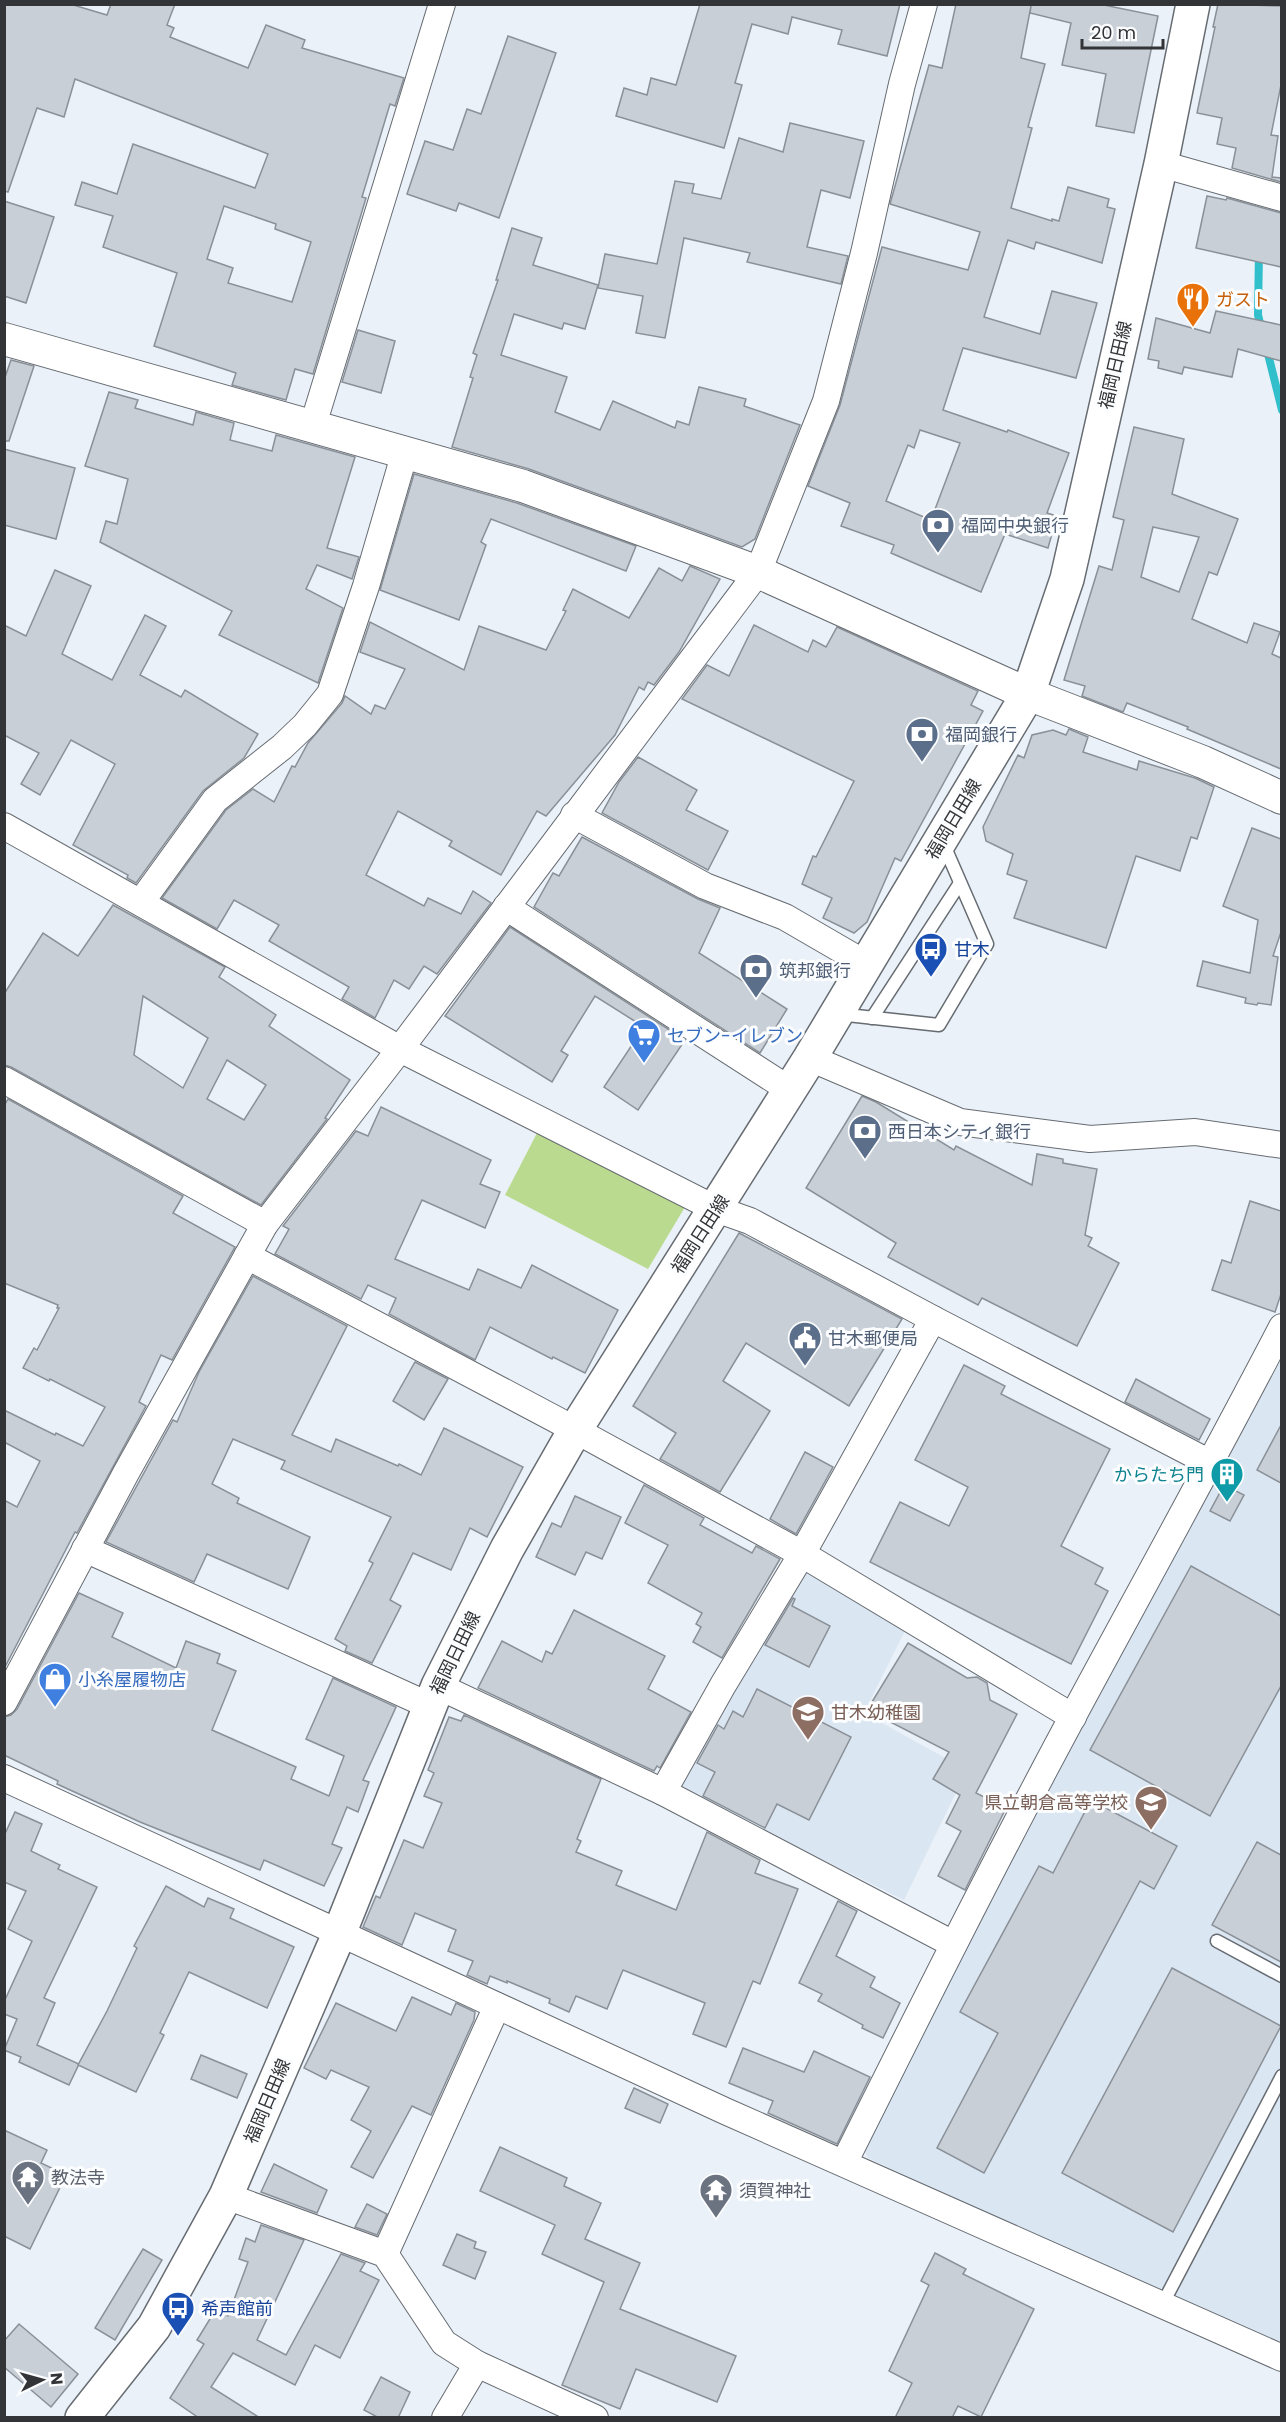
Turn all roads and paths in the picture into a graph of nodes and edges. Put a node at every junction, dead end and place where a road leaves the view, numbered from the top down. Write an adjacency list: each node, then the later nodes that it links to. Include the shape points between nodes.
1 (442, 4): 7 (street)
2 (924, 4): 9 (street, via 826,401)
3 (1193, 4): 4 (main road, 福岡日田線)
4 (1161, 164): 5 (street); 10 (main road, 福岡日田線, via 1067,579)
5 (1281, 198)
6 (4, 339): 7 (street)
7 (313, 425): 8 (street)
8 (405, 452): 9 (street, via 523,486); 16 (street, via 330,694 282,747 215,800)
9 (758, 572): 10 (street); 12 (street)
10 (1028, 694): 11 (street, via 1203,762); 14 (main road, 福岡日田線)
11 (1281, 798)
12 (574, 815): 17 (street); 18 (street, via 705,886 785,917)
13 (4, 826): 16 (street)
14 (941, 839): 15 (lane); 18 (main road, 福岡日田線)
15 (960, 883): 20 (lane); 20 (lane, via 987,944 939,1026)
16 (141, 902): 21 (street)
17 (506, 907): 21 (street); 24 (street)
18 (866, 964): 19 (main road, 福岡日田線)
19 (837, 1014): 20 (lane); 22 (main road, 福岡日田線)
20 (872, 1018)
21 (400, 1049): 26 (street); 27 (street)
22 (810, 1058): 24 (main road, 福岡日田線); 25 (street, via 960,1122 1090,1139 1195,1132)
23 (4, 1080): 27 (street)
24 (790, 1090): 26 (main road, 福岡日田線)
25 (1281, 1145)
26 (716, 1209): 29 (street, via 750,1221); 31 (main road, 福岡日田線)
27 (265, 1224): 28 (street)
28 (247, 1256): 31 (street); 33 (street)
29 (933, 1319): 32 (street); 34 (street)
30 (1281, 1327): 32 (street)
31 (575, 1430): 34 (street); 35 (main road, 福岡日田線, via 507,1549)
32 (1212, 1464): 37 (street)
33 (85, 1549): 35 (street); 36 (street)
34 (802, 1554): 37 (street); 39 (street)
35 (434, 1696): 39 (street); 40 (main road, 福岡日田線)
36 (4, 1702)
37 (1073, 1716): 42 (street)
38 (4, 1778): 40 (street)
39 (663, 1792): 42 (street)
40 (339, 1934): 44 (street); 47 (main road, 福岡日田線)
41 (1217, 1941): 43 (lane)
42 (953, 1944): 46 (street)
43 (1281, 1976)
44 (496, 2006): 46 (street); 48 (street)
45 (1281, 2076): 49 (lane)
46 (844, 2163): 49 (street)
47 (226, 2196): 48 (street); 52 (main road, 福岡日田線, via 154,2327)
48 (385, 2254): 51 (street, via 444,2343)
49 (1162, 2305): 50 (street)
50 (1281, 2358)
51 (477, 2364): 53 (street); 54 (street)
52 (82, 2418)
53 (445, 2418)
54 (595, 2418)

